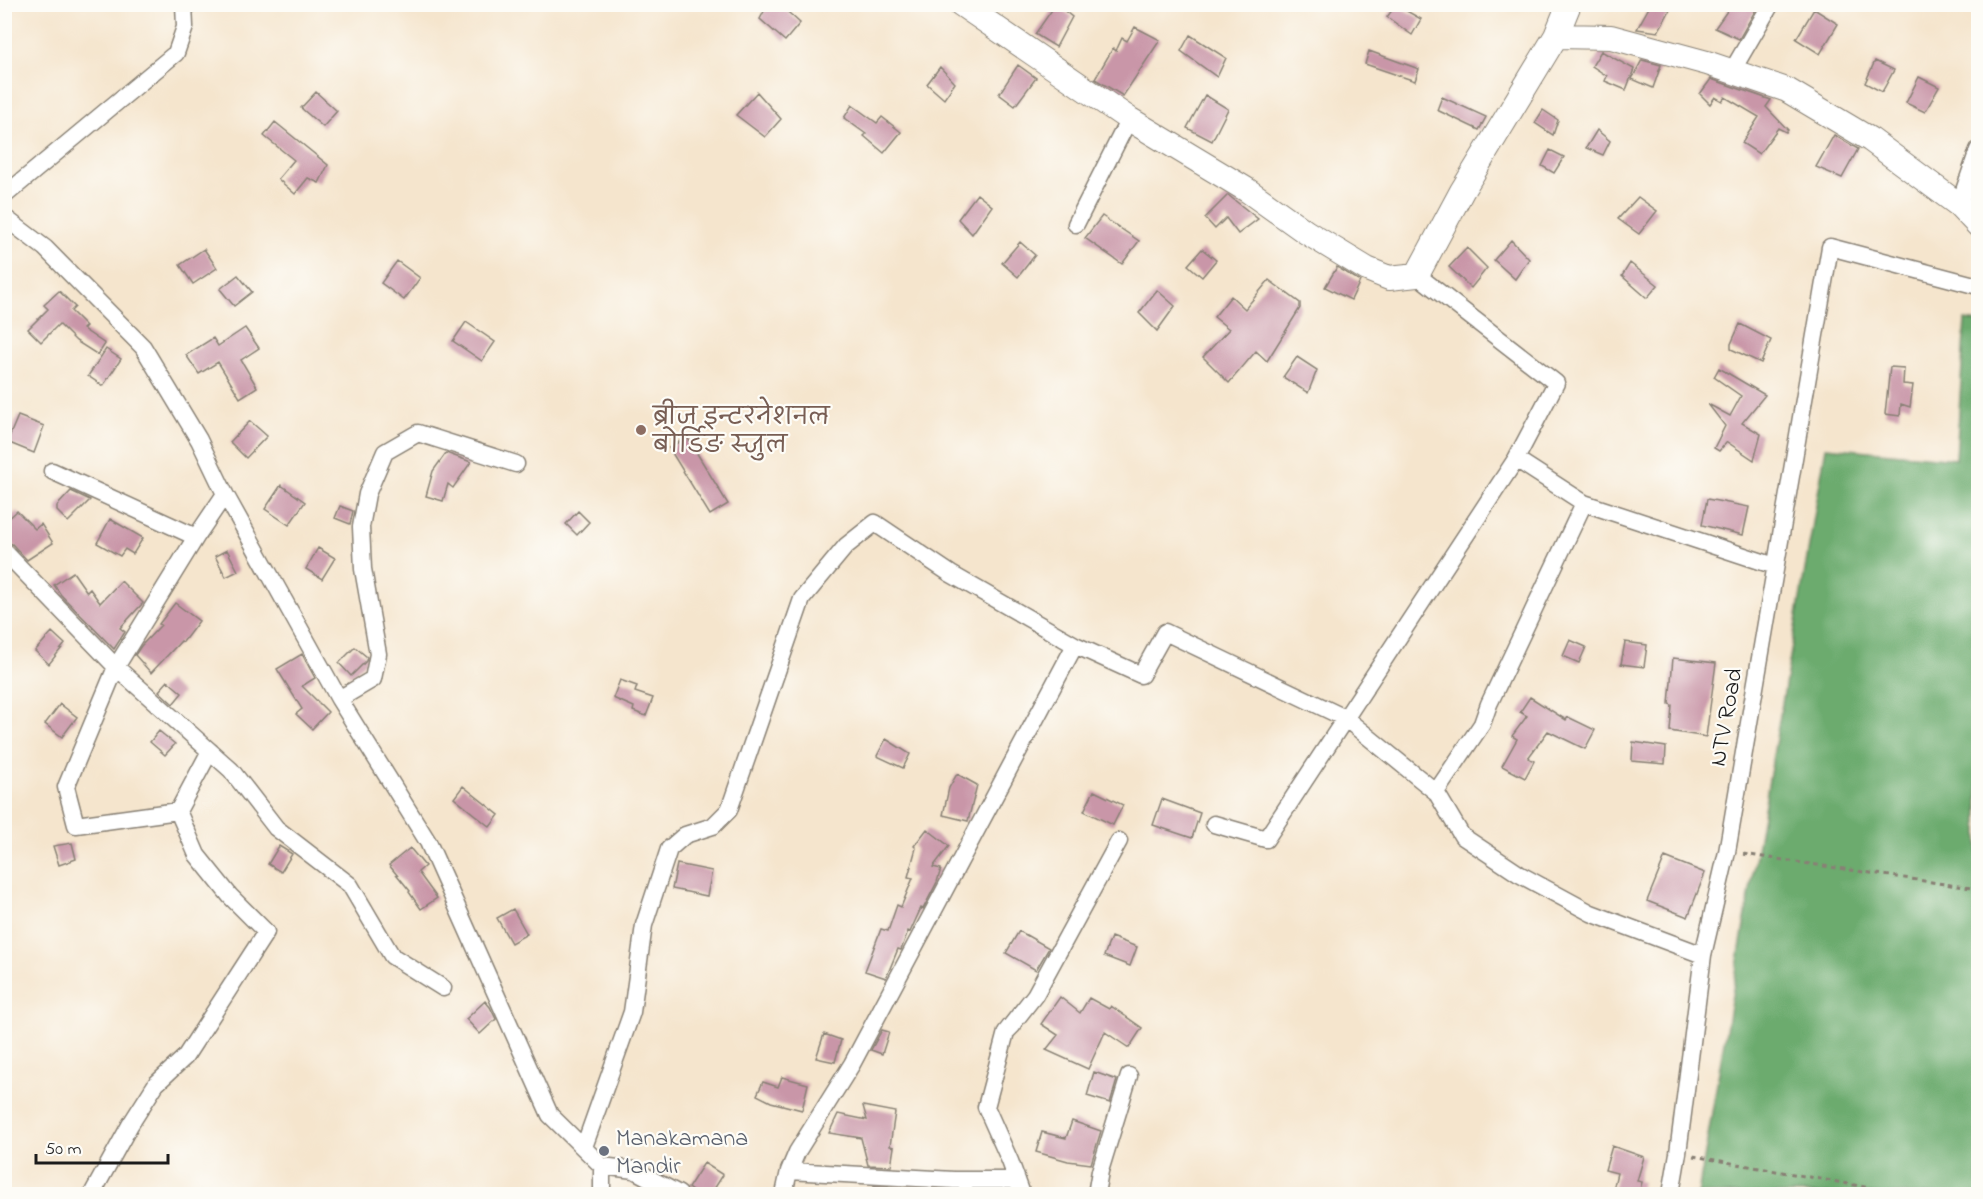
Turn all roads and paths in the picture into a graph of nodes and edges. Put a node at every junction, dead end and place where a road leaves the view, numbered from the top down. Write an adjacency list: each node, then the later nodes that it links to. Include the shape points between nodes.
1 (184, 4): 9 (street, via 185,27 176,53)
2 (961, 4): 7 (street)
3 (1771, 4): 6 (street)
4 (1564, 6): 5 (street)
5 (1556, 36): 6 (street, via 1611,38); 14 (street, via 1462,191)
6 (1732, 71): 10 (street, via 1787,90 1871,140)
7 (1129, 119): 12 (street); 14 (street, via 1367,269 1389,278)
8 (1978, 150): 10 (street)
9 (4, 196)
10 (1959, 205): 13 (street)
11 (4, 217): 19 (street, via 45,248 143,346 199,440)
12 (1076, 224)
13 (1978, 225)
14 (1417, 275): 16 (street, via 1556,383)
15 (1978, 286): 23 (street, NTV Road, via 1830,247)
16 (1516, 459): 20 (street); 27 (street)
17 (516, 464): 26 (street, via 418,433 385,452 367,494 361,527 363,569 378,654 373,679)
18 (52, 471): 21 (street)
19 (225, 494): 21 (street); 26 (street)
20 (1584, 503): 23 (street); 29 (street, via 1482,724)
21 (196, 537): 25 (street)
22 (4, 551): 25 (street)
23 (1775, 566): 33 (street, NTV Road)
24 (1075, 645): 27 (street, via 1141,675 1165,632); 40 (street, via 951,574 875,523 846,546 802,599 729,810 714,826 685,835 669,849 645,925 632,1012); 43 (street, via 852,1064)
25 (116, 667): 28 (street); 30 (street, via 66,787 76,825)
26 (339, 699): 40 (street, via 428,842 550,1115)
27 (1345, 718): 29 (street); 31 (street, via 1266,840)
28 (210, 751): 30 (street); 36 (street, via 231,770 276,828 350,885 392,956)
29 (1436, 792): 35 (street, via 1462,836 1519,874 1591,913)
30 (178, 811): 45 (street, via 197,855 266,932 185,1057 156,1084)
31 (1214, 824)
32 (1119, 841): 38 (street, via 1035,995)
33 (1726, 852): 34 (path); 35 (street, NTV Road)
34 (1978, 890)
35 (1703, 955): 41 (street, NTV Road)
36 (443, 988)
37 (1023, 1015): 38 (street)
38 (1006, 1032): 44 (street, via 986,1107)
39 (1129, 1076): 49 (street)
40 (584, 1148): 42 (street)
41 (1678, 1153): 50 (street, NTV Road); 51 (path)
42 (602, 1166): 46 (street); 47 (street, via 634,1170)
43 (789, 1171): 44 (street); 48 (street)
44 (1020, 1187)
45 (92, 1194)
46 (602, 1194)
47 (679, 1194)
48 (784, 1194)
49 (1096, 1194)
50 (1671, 1194)
51 (1904, 1194)

